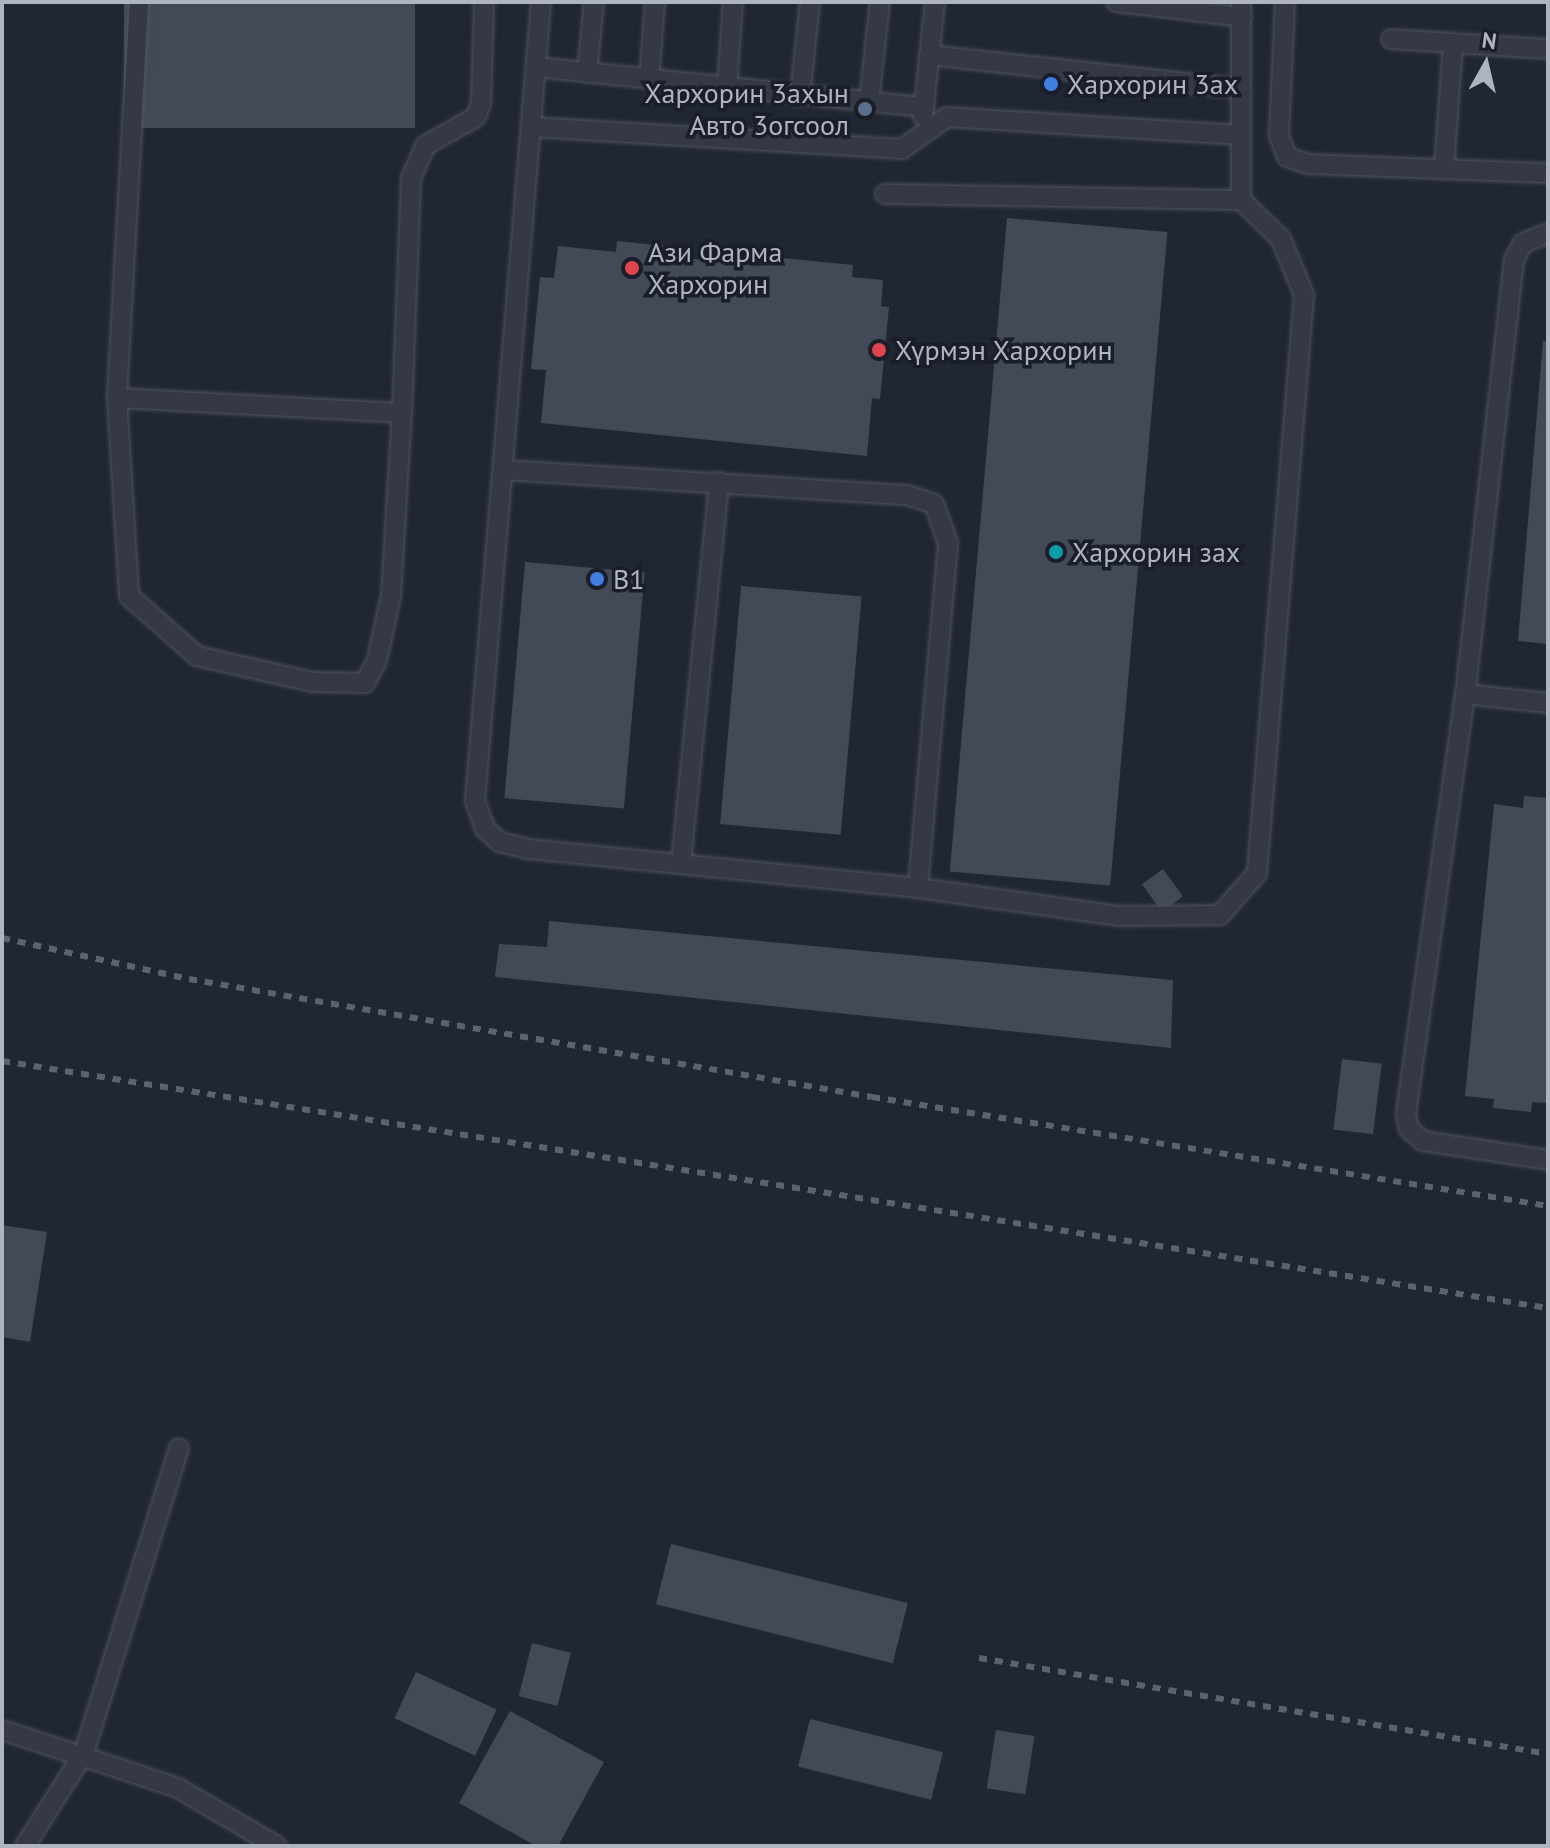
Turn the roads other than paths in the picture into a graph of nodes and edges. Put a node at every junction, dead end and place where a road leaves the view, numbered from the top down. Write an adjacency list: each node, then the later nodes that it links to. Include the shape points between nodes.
1 (139, 2): 33 (lane)
2 (484, 2): 34 (lane, via 481,103 476,117 426,145 411,178)
3 (541, 2): 17 (lane)
4 (594, 2): 18 (lane)
5 (655, 2): 19 (lane)
6 (733, 2): 20 (lane)
7 (810, 2): 22 (lane)
8 (880, 2): 23 (lane)
9 (935, 2): 16 (lane)
10 (1116, 2): 12 (lane)
11 (1285, 2): 28 (lane, via 1279,136 1287,157 1309,164)
12 (1241, 9): 21 (lane)
13 (1391, 39): 14 (lane)
14 (1453, 43): 15 (lane); 28 (lane)
15 (1545, 49)
16 (929, 55): 21 (lane); 24 (lane)
17 (536, 67): 18 (lane); 25 (lane)
18 (587, 73): 19 (lane)
19 (649, 79): 20 (lane)
20 (727, 87): 22 (lane)
21 (1240, 89): 27 (lane)
22 (800, 96): 23 (lane)
23 (869, 101): 24 (lane)
24 (924, 107): 26 (lane)
25 (531, 127): 26 (lane, via 902,149); 35 (lane)
26 (922, 131): 27 (lane, via 947,117)
27 (1239, 135): 31 (lane)
28 (1444, 169): 29 (lane)
29 (1548, 173)
30 (885, 194): 31 (lane)
31 (1241, 200): 40 (lane, via 1281,239 1304,295 1257,873 1220,915 1119,916)
32 (1548, 233): 37 (lane, via 1523,243 1514,260)
33 (117, 398): 34 (lane); 34 (lane, via 129,596 197,656 312,682 365,683 377,660 391,596)
34 (402, 413)
35 (505, 470): 36 (lane); 39 (lane, via 475,801 485,829 500,842 529,849)
36 (719, 482): 39 (lane); 40 (lane, via 907,495 934,504 948,543)
37 (1465, 694): 38 (lane); 41 (lane, via 1406,1114 1409,1129 1423,1141)
38 (1548, 703)
39 (681, 863): 40 (lane)
40 (918, 888)
41 (1548, 1160)
42 (179, 1448): 44 (lane)
43 (2, 1730): 44 (lane)
44 (84, 1753): 45 (lane); 46 (lane, via 178,1788)
45 (25, 1846)
46 (277, 1846)

